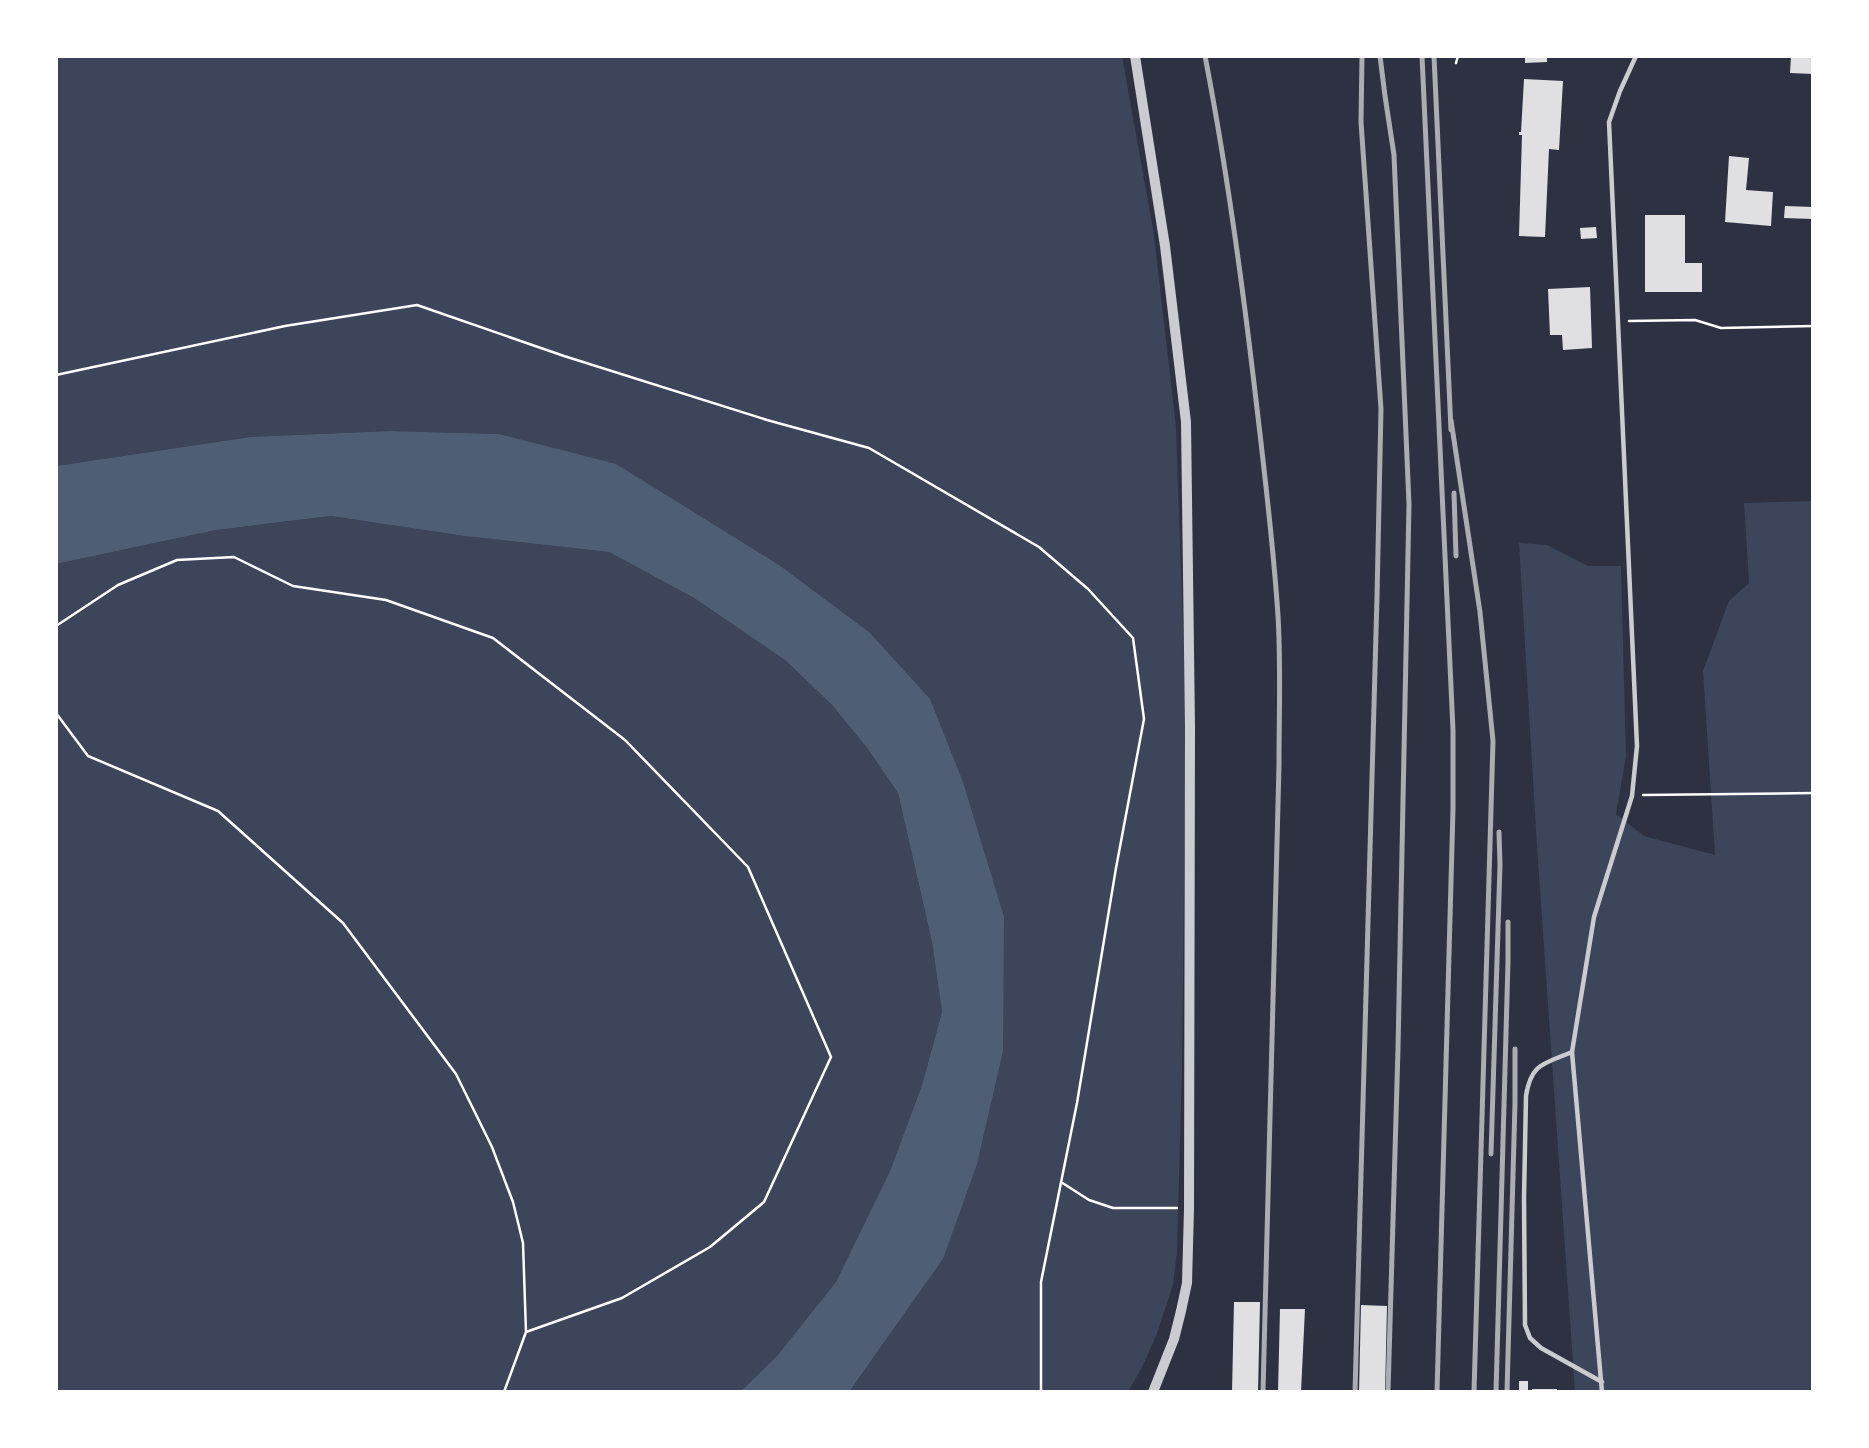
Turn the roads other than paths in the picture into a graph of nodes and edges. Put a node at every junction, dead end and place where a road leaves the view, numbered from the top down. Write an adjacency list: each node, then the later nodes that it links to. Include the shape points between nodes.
1 (1135, 56): 5 (street, via 1186,422 1190,685 1187,1283 1174,1339)
2 (1636, 56): 3 (lane, via 1609,122 1637,746 1632,796 1594,917)
3 (1572, 1052): 4 (lane); 4 (lane, via 1533,1071 1528,1081 1525,1325 1541,1348)
4 (1602, 1383): 6 (lane)
5 (1153, 1392)
6 (1602, 1392)

